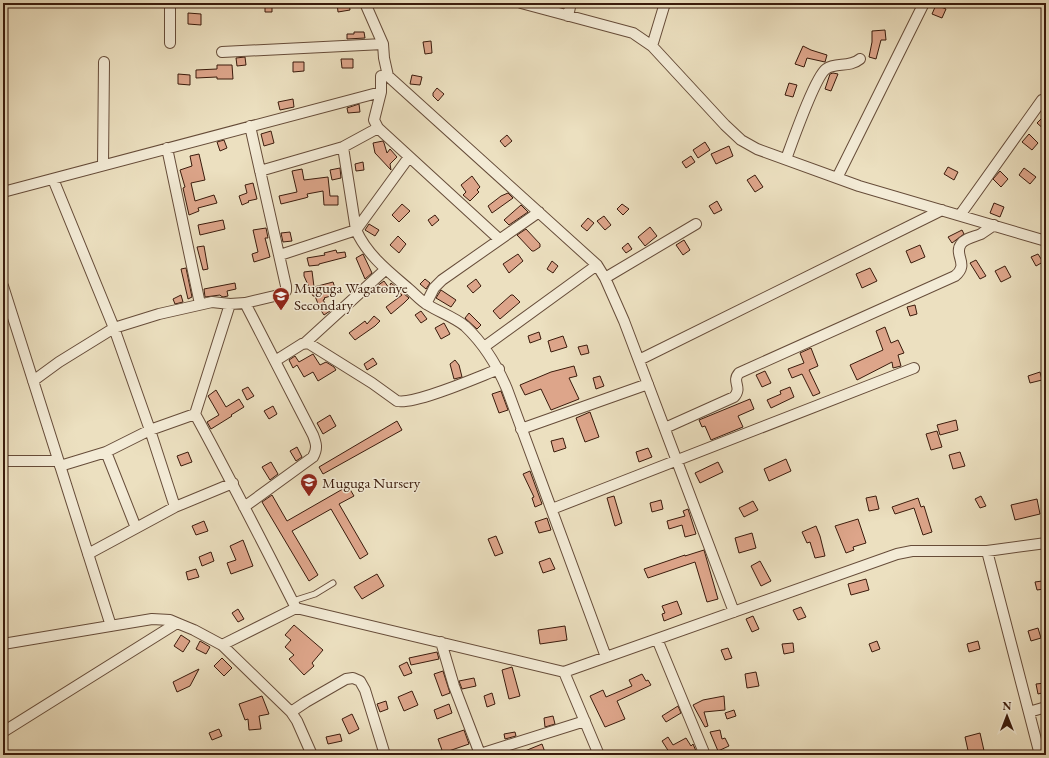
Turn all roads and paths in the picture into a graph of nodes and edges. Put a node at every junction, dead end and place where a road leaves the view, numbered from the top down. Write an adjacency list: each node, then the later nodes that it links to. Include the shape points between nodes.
1 (170, 3): 8 (street)
2 (365, 3): 9 (street)
3 (521, 3): 7 (street)
4 (571, 3): 7 (street)
5 (665, 3): 10 (street)
6 (924, 3): 26 (street)
7 (568, 16): 10 (street, via 633,33)
8 (170, 43)
9 (383, 44): 11 (street); 14 (street)
10 (652, 46): 22 (street, via 741,140 757,149)
11 (222, 52)
12 (860, 59): 22 (street, via 855,63 824,70)
13 (104, 62): 23 (street)
14 (388, 76): 15 (street, via 381,76); 29 (street)
15 (381, 92): 17 (street); 18 (street, via 374,120)
16 (1042, 100): 30 (street)
17 (250, 126): 20 (street); 24 (street)
18 (378, 128): 19 (street); 21 (street)
19 (344, 147): 24 (street); 33 (street)
20 (167, 148): 23 (street); 42 (street)
21 (409, 157): 33 (street); 34 (street)
22 (786, 159): 26 (street)
23 (104, 165): 25 (street)
24 (260, 171): 36 (street)
25 (53, 178): 27 (street); 45 (street)
26 (837, 178): 28 (street)
27 (3, 192)
28 (942, 210): 30 (street); 48 (street)
29 (539, 212): 34 (street); 37 (street)
30 (960, 215): 32 (street)
31 (696, 224): 39 (street)
32 (994, 225): 35 (street); 56 (street, via 961,243 959,249 962,267 956,276 739,374 735,380 738,388 734,397)
33 (356, 230): 36 (street); 38 (street, via 361,241)
34 (500, 239): 44 (street, via 442,280 434,288)
35 (1046, 241)
36 (280, 255): 41 (street, via 286,291 283,294)
37 (598, 265): 39 (street); 47 (street)
38 (386, 269): 44 (street); 46 (street)
39 (605, 278): 48 (street)
40 (3, 286): 52 (street)
41 (245, 303): 43 (street); 49 (street)
42 (200, 304): 43 (street); 45 (street)
43 (230, 304): 54 (street)
44 (426, 304): 47 (street, via 464,325)
45 (114, 328): 52 (street); 57 (street)
46 (305, 343): 49 (street); 51 (street, via 311,344 401,402 419,399)
47 (484, 347): 51 (street)
48 (639, 360): 53 (street)
49 (275, 361): 63 (street, via 313,435 317,450 313,457)
50 (914, 368): 59 (street)
51 (499, 369): 55 (street)
52 (33, 381): 61 (street)
53 (648, 384): 55 (street); 56 (street)
54 (195, 414): 57 (street); 62 (street)
55 (521, 428): 65 (street)
56 (665, 428): 59 (street)
57 (150, 430): 58 (street); 64 (street)
58 (106, 452): 61 (street); 66 (street)
59 (677, 460): 65 (street); 72 (street)
60 (3, 461): 61 (street)
61 (59, 464): 69 (street)
62 (233, 483): 63 (street); 64 (street)
63 (244, 507): 71 (street)
64 (175, 508): 66 (street)
65 (552, 509): 79 (street)
66 (136, 528): 69 (street)
67 (1046, 543): 68 (street)
68 (987, 551): 72 (street, via 912,551 897,554); 83 (street)
69 (88, 554): 74 (street)
70 (333, 583): 71 (lane)
71 (294, 604): 76 (street); 78 (street)
72 (734, 612): 75 (street)
73 (177, 623): 74 (street, via 152,619); 78 (street); 85 (street)
74 (111, 626): 77 (street)
75 (657, 639): 79 (street); 90 (street)
76 (441, 642): 80 (street); 88 (street)
77 (3, 644)
78 (222, 646): 82 (street)
79 (606, 657): 80 (street)
80 (564, 672): 84 (street)
81 (1046, 706): 83 (street)
82 (291, 712): 86 (street); 87 (street, via 346,679 353,678 360,682 365,690)
83 (1029, 712): 91 (street)
84 (585, 722): 88 (street); 89 (street)
85 (3, 732)
86 (312, 755)
87 (385, 755)
88 (478, 755)
89 (598, 755)
90 (705, 755)
91 (1040, 755)

